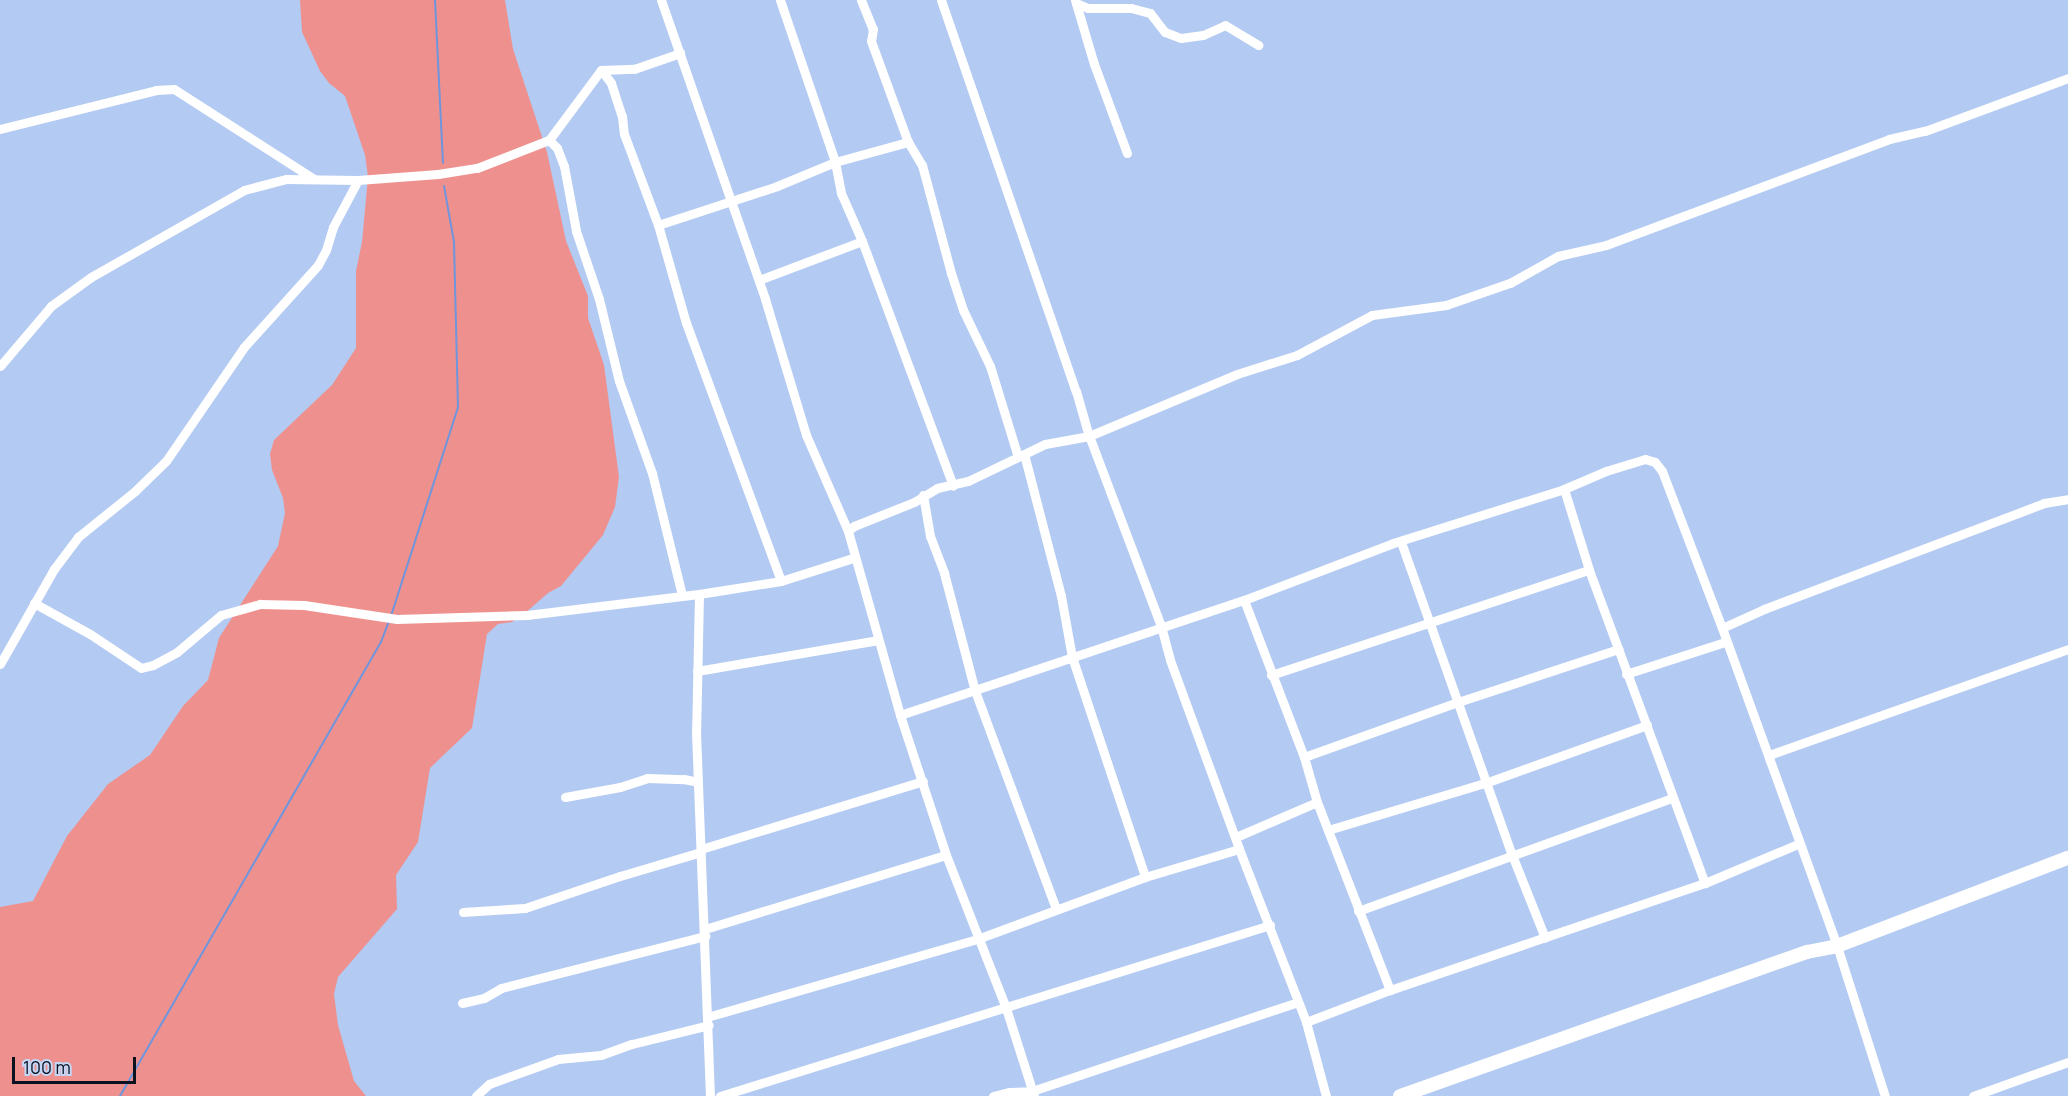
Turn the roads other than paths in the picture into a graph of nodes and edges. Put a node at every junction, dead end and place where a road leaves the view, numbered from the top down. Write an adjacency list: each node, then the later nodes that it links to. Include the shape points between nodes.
1 (661, 0): 7 (street)
2 (780, 0): 14 (street)
3 (861, 0): 12 (street, via 873,29 871,41)
4 (941, 0): 22 (street)
5 (1076, 1): 6 (street, via 1088,8 1131,8 1150,13 1165,32 1181,38 1203,35 1225,25); 13 (street)
6 (1258, 45)
7 (680, 53): 8 (street, via 634,69); 17 (street)
8 (601, 70): 11 (street); 18 (street, via 611,83 624,134)
9 (2068, 78): 22 (street, via 1925,131 1889,139 1615,242 1558,256 1510,283 1446,305 1372,315 1296,355 1237,374)
10 (0, 129): 15 (street, via 156,90 174,89)
11 (549, 140): 16 (street, via 477,168); 34 (street, via 564,166 576,231 599,299 619,381 652,473)
12 (908, 142): 14 (street); 23 (street, via 922,165 960,301 990,366)
13 (1127, 153)
14 (835, 162): 17 (street); 19 (street, via 841,193)
15 (316, 180): 16 (street); 21 (street, via 286,179 244,190 182,223 91,277 51,306)
16 (358, 180): 36 (street, via 318,266 244,347 166,461 78,537)
17 (731, 202): 18 (street); 20 (street)
18 (658, 225): 32 (street, via 686,323)
19 (862, 242): 20 (street); 24 (street)
20 (759, 280): 28 (street, via 806,435)
21 (0, 366)
22 (1089, 436): 23 (street, via 1045,444); 38 (street)
23 (1021, 456): 24 (street); 44 (street, via 1061,596)
24 (953, 486): 26 (street)
25 (1564, 489): 29 (street); 31 (street); 39 (street, via 1645,459 1655,462 1662,471)
26 (923, 495): 28 (street); 49 (street, via 930,536 944,573)
27 (2068, 499): 39 (street, via 2035,506)
28 (848, 531): 30 (street)
29 (1401, 542): 35 (street); 37 (street)
30 (853, 558): 32 (street); 40 (street)
31 (1589, 570): 37 (street); 42 (street)
32 (781, 581): 33 (street)
33 (699, 594): 34 (street); 46 (street)
34 (682, 595): 36 (street, via 527,615 398,619 304,605 260,604 221,615 167,658 141,668)
35 (1244, 600): 38 (street); 48 (street)
36 (34, 603): 45 (street)
37 (1429, 625): 48 (street); 50 (street)
38 (1161, 626): 44 (street); 62 (street)
39 (1722, 628): 41 (street)
40 (878, 640): 46 (street); 51 (street)
41 (1725, 642): 47 (street); 54 (street)
42 (1618, 649): 47 (street); 50 (street)
43 (2068, 649): 54 (street, via 1769,755)
44 (1072, 657): 49 (street); 69 (street)
45 (0, 664)
46 (698, 671): 56 (street)
47 (1626, 674): 52 (street)
48 (1271, 675): 53 (street)
49 (975, 691): 51 (street); 71 (street)
50 (1458, 702): 53 (street); 57 (street)
51 (900, 715): 55 (street)
52 (1647, 725): 57 (street); 59 (street)
53 (1304, 757): 60 (street)
54 (1770, 763): 63 (street)
55 (923, 781): 65 (street); 66 (street)
56 (698, 782): 58 (street, via 647,778); 65 (street)
57 (1488, 782): 61 (street); 67 (street)
58 (565, 797)
59 (1672, 798): 67 (street); 70 (street)
60 (1317, 802): 61 (street); 62 (street)
61 (1328, 830): 72 (street)
62 (1236, 837): 64 (street)
63 (1798, 844): 70 (street); 78 (street)
64 (1239, 849): 69 (street); 74 (street)
65 (701, 851): 73 (street, via 525,908); 75 (street)
66 (946, 855): 75 (street); 76 (street)
67 (1512, 855): 72 (street); 77 (street)
68 (2068, 858): 78 (street)
69 (1145, 878): 71 (street)
70 (1704, 883): 77 (street)
71 (1056, 909): 76 (street)
72 (1358, 911): 79 (street)
73 (463, 912)
74 (1270, 926): 80 (street); 82 (street)
75 (705, 932): 81 (street, via 512,985); 83 (street)
76 (980, 938): 82 (street); 83 (street)
77 (1545, 938): 79 (street)
78 (1837, 946): 92 (street, via 1796,956); 93 (street)
79 (1390, 990): 84 (street)
80 (1298, 1002): 84 (street); 86 (street)
81 (462, 1003)
82 (1006, 1008): 86 (street); 89 (street)
83 (708, 1021): 87 (street, via 601,1055 558,1059 489,1084); 88 (street)
84 (1306, 1022): 91 (street)
85 (2068, 1062): 94 (street)
86 (1033, 1093): 90 (street)
87 (476, 1096)
88 (710, 1096)
89 (720, 1096)
90 (993, 1096)
91 (1326, 1096)
92 (1400, 1096)
93 (1885, 1096)
94 (1973, 1096)

